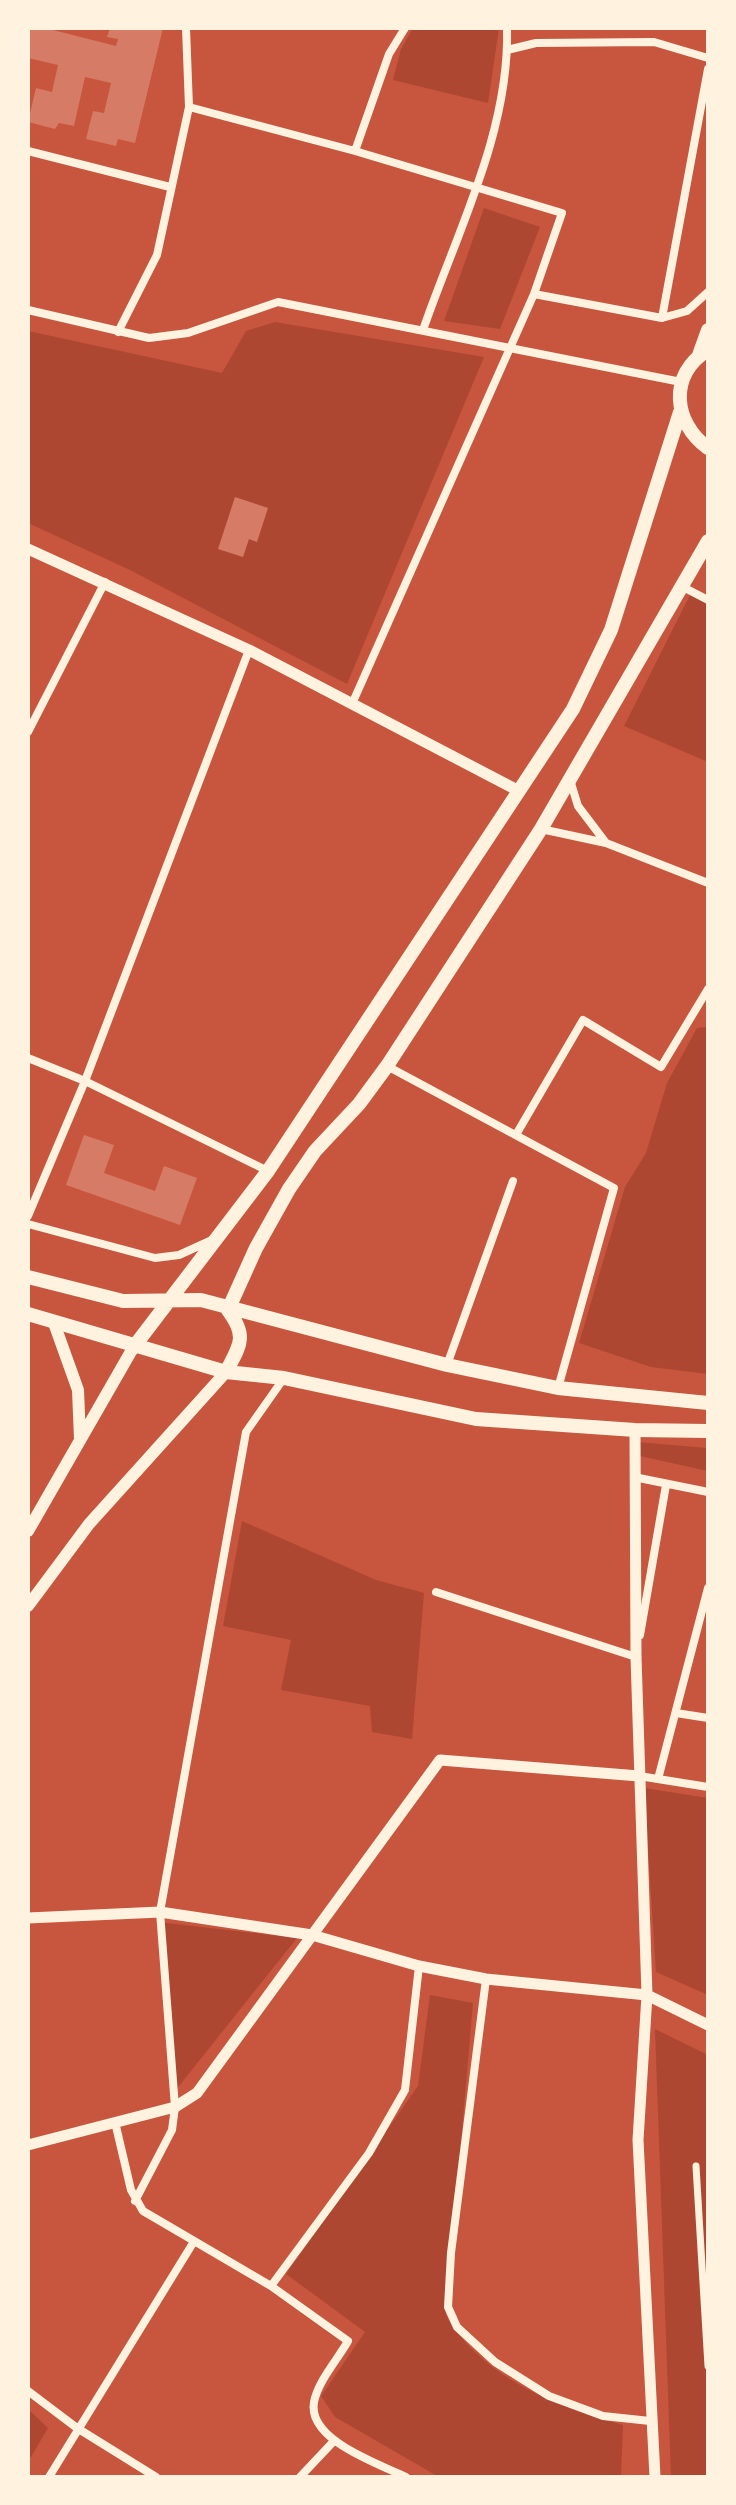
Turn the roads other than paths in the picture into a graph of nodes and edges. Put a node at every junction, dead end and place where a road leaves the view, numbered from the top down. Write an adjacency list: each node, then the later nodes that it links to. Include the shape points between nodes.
1 (186, 28): 7 (street)
2 (405, 28): 9 (street, via 389,54)
3 (507, 28): 4 (street)
4 (507, 50): 5 (street, via 536,43 654,42); 11 (street)
5 (708, 58)
6 (708, 69): 15 (street)
7 (189, 107): 9 (street); 10 (street)
8 (28, 151): 10 (street)
9 (355, 151): 11 (street)
10 (170, 187): 18 (street, via 157,255)
11 (475, 190): 13 (street, via 562,213); 16 (street)
12 (708, 292): 15 (street, via 687,311)
13 (534, 294): 15 (street); 19 (street)
14 (28, 310): 18 (street)
15 (662, 318)
16 (423, 330): 18 (street, via 278,302 188,333 149,338); 19 (street)
17 (708, 330): 20 (main road)
18 (118, 332)
19 (510, 347): 21 (street); 30 (street)
20 (704, 353): 21 (main road)
21 (681, 382): 22 (main road)
22 (680, 412): 23 (main road, via 686,427); 33 (main road, via 611,630 573,709)
23 (708, 448)
24 (708, 541): 27 (main road)
25 (28, 549): 26 (street)
26 (105, 582): 29 (street); 31 (street)
27 (681, 586): 28 (street); 32 (main road)
28 (708, 600)
29 (249, 650): 30 (street); 40 (street)
30 (352, 704): 33 (street)
31 (28, 732)
32 (570, 780): 34 (main road); 35 (street, via 578,806)
33 (519, 791): 42 (main road)
34 (541, 829): 35 (street); 39 (main road)
35 (606, 843): 36 (street)
36 (708, 883)
37 (708, 989): 41 (street, via 661,1067 583,1020)
38 (28, 1058): 40 (street)
39 (387, 1066): 41 (street); 49 (main road, via 289,1189)
40 (85, 1081): 42 (street); 44 (street)
41 (517, 1133): 56 (street, via 614,1188)
42 (268, 1171): 46 (main road)
43 (513, 1181): 53 (street)
44 (28, 1216)
45 (28, 1224): 46 (street, via 155,1258 179,1255)
46 (217, 1238): 48 (main road)
47 (28, 1277): 48 (main road, via 123,1301)
48 (167, 1303): 49 (main road, via 201,1300); 52 (main road)
49 (228, 1310): 53 (main road); 54 (main road, via 241,1327 240,1345)
50 (28, 1314): 51 (main road)
51 (54, 1323): 52 (main road); 60 (main road, via 78,1390)
52 (133, 1348): 54 (main road); 60 (main road)
53 (447, 1365): 56 (main road)
54 (226, 1372): 55 (main road); 67 (main road, via 89,1524)
55 (284, 1378): 58 (main road, via 476,1419); 76 (street, via 246,1432)
56 (558, 1388): 57 (main road)
57 (708, 1403)
58 (635, 1430): 59 (main road); 61 (street)
59 (708, 1431)
60 (80, 1441): 64 (main road)
61 (633, 1477): 62 (street); 70 (street)
62 (666, 1485): 63 (street); 70 (street)
63 (708, 1492)
64 (28, 1531)
65 (708, 1588): 68 (street)
66 (436, 1592): 70 (street)
67 (28, 1606)
68 (696, 1639): 69 (street); 71 (street)
69 (708, 1641)
70 (636, 1657): 73 (street)
71 (676, 1713): 72 (street); 74 (street)
72 (708, 1718)
73 (639, 1776): 74 (street); 78 (street, via 440,1760); 81 (street)
74 (658, 1779): 75 (street)
75 (708, 1787)
76 (160, 1912): 77 (street); 78 (street); 83 (street)
77 (28, 1918)
78 (312, 1935): 79 (street); 83 (street, via 197,2093)
79 (419, 1966): 80 (street); 89 (street, via 405,2090 369,2153)
80 (486, 1979): 81 (street); 92 (street, via 448,2307 457,2327 495,2362 549,2396 603,2416)
81 (647, 1995): 82 (street); 92 (street, via 638,2140)
82 (708, 2025)
83 (175, 2107): 84 (street); 87 (street, via 167,2142)
84 (115, 2122): 85 (street); 87 (street)
85 (28, 2145)
86 (696, 2166): 90 (street)
87 (135, 2201): 88 (street)
88 (193, 2243): 89 (street); 93 (street)
89 (271, 2286): 94 (street, via 348,2341 314,2402 317,2418)
90 (708, 2366)
91 (28, 2391): 93 (street)
92 (650, 2421): 99 (street)
93 (77, 2428): 95 (street); 96 (street)
94 (333, 2442): 97 (street); 98 (street)
95 (49, 2477)
96 (156, 2477)
97 (300, 2477)
98 (406, 2477)
99 (655, 2477)

